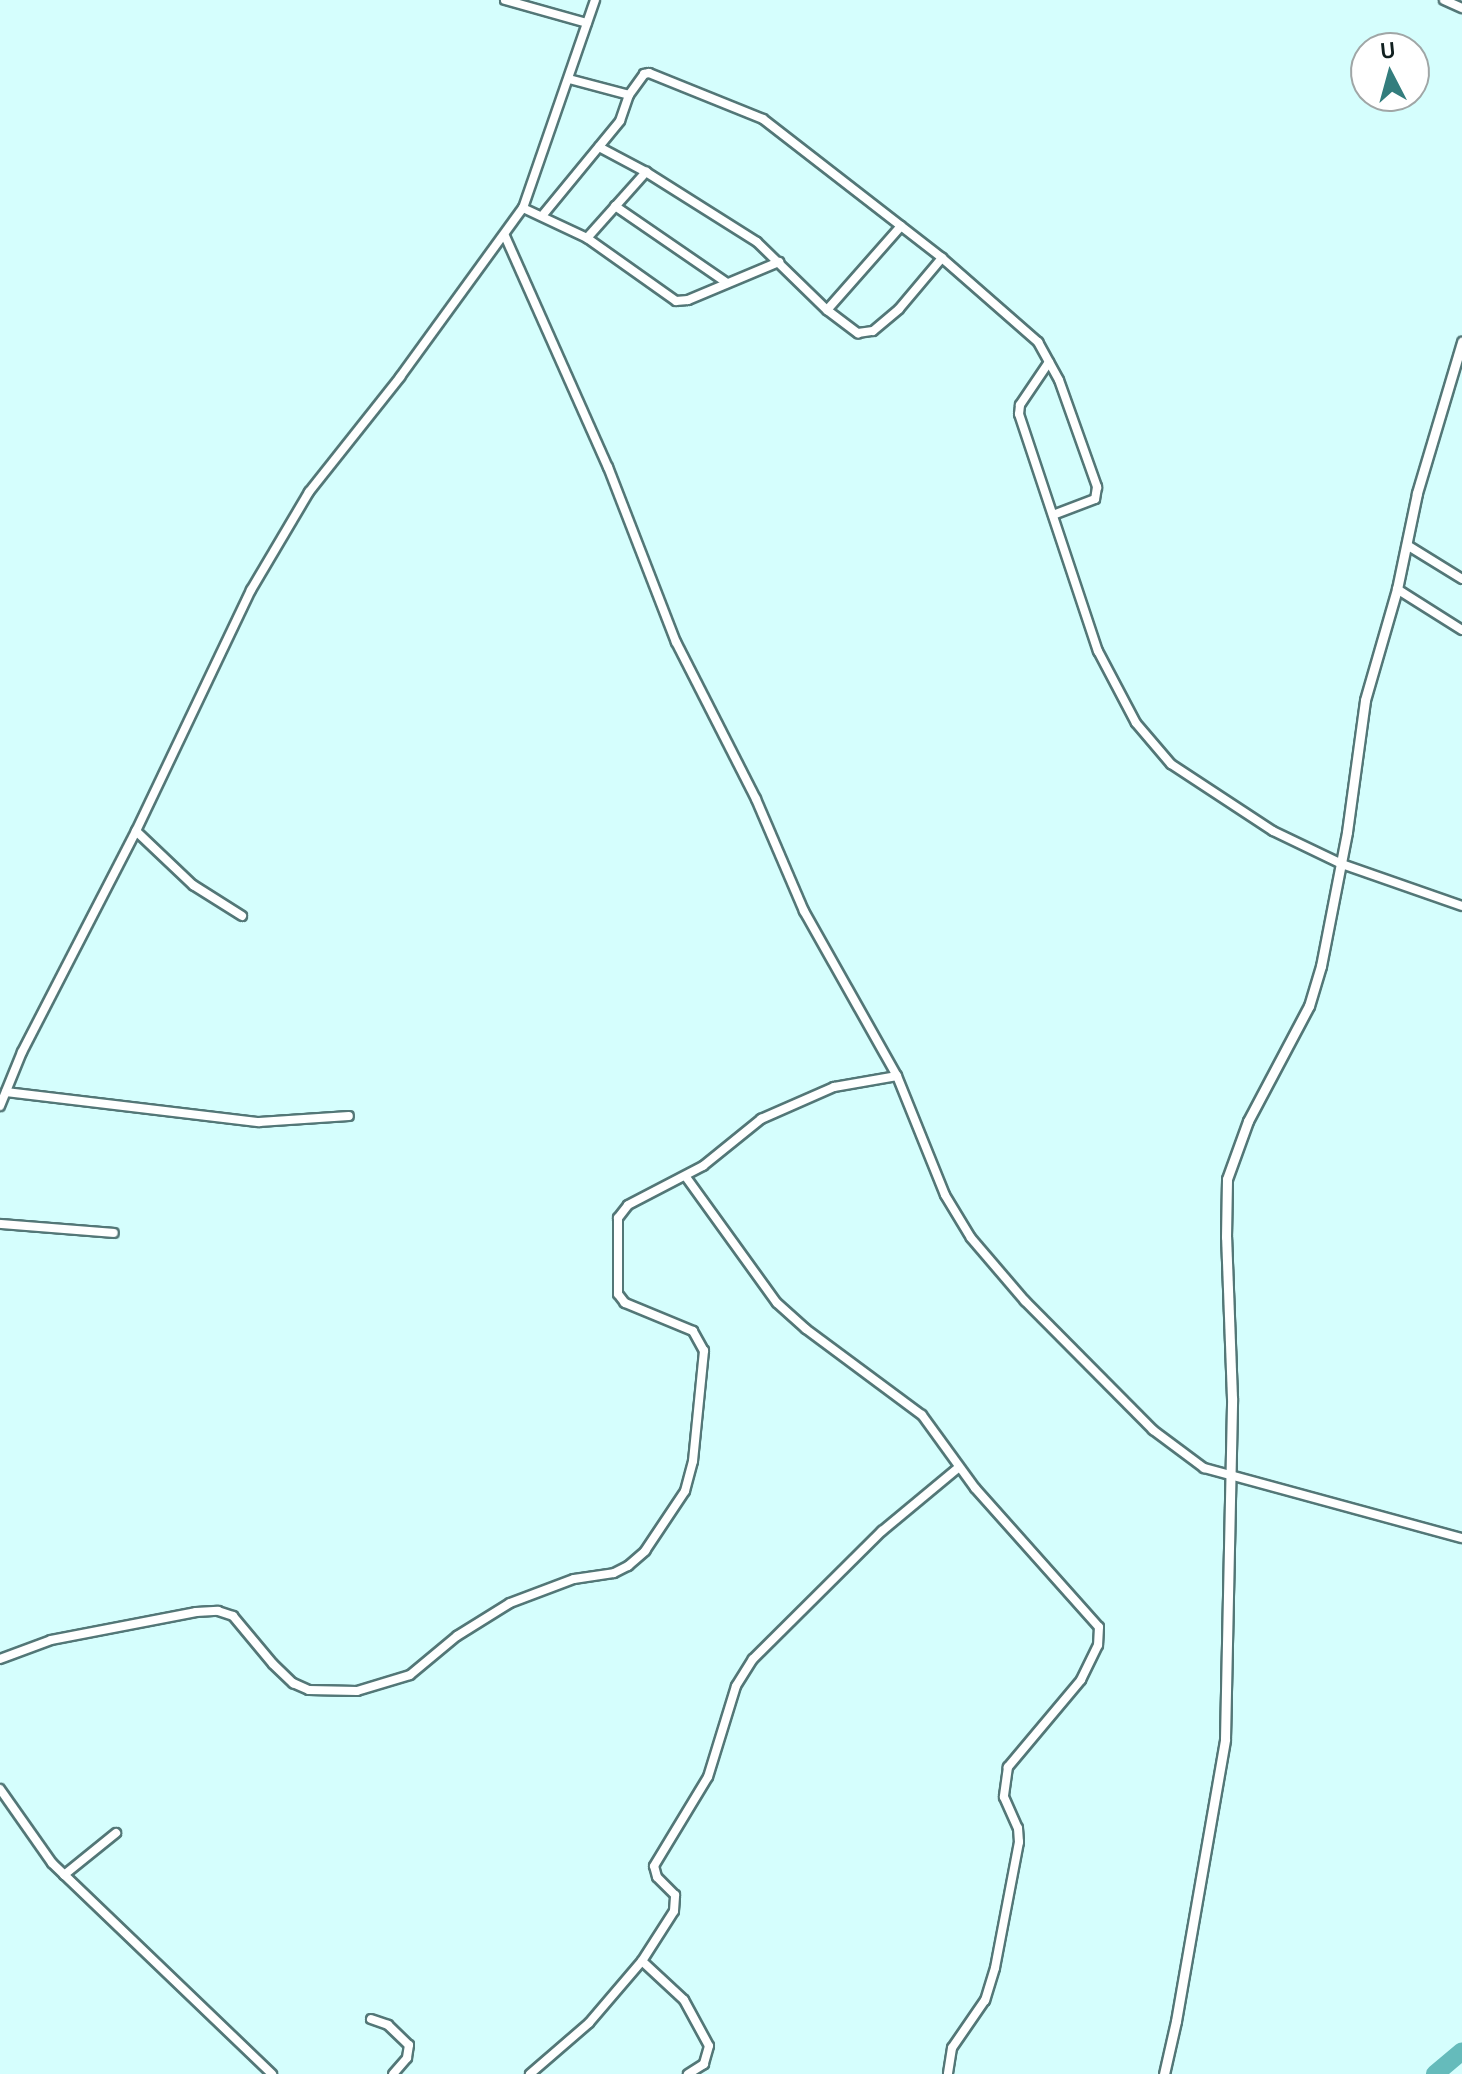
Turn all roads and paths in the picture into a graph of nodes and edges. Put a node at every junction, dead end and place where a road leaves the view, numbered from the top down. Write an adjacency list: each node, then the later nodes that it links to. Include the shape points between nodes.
1 (505, 0): 5 (street)
2 (595, 0): 5 (street)
3 (1444, 0): 4 (street)
4 (1462, 8)
5 (587, 23): 6 (street)
6 (569, 79): 7 (street); 11 (street)
7 (629, 95): 8 (street, via 623,116); 13 (street, via 641,75 649,73 754,114)
8 (599, 147): 9 (street); 12 (street)
9 (646, 172): 10 (street); 17 (street, via 729,223)
10 (615, 206): 15 (street); 18 (street)
11 (523, 208): 12 (street); 14 (street)
12 (542, 216): 15 (street)
13 (901, 226): 16 (street); 19 (street)
14 (505, 236): 27 (street, via 309,492 247,598); 31 (street, via 608,467 676,642 756,799 804,911)
15 (587, 238): 18 (street, via 676,301)
16 (942, 258): 19 (street, via 899,309 869,333 858,333); 21 (street, via 1038,342)
17 (779, 262): 18 (street); 19 (street)
18 (727, 283)
19 (827, 310)
20 (1462, 342): 23 (street)
21 (1049, 362): 22 (street, via 1019,414); 22 (street, via 1097,487 1095,499)
22 (1053, 515): 28 (street, via 1098,651 1136,723 1171,764 1208,791 1273,831)
23 (1407, 545): 24 (street); 25 (street)
24 (1462, 579)
25 (1397, 589): 26 (street); 28 (street, via 1365,700)
26 (1462, 630)
27 (136, 831): 30 (street, via 193,885); 32 (street)
28 (1342, 864): 29 (street); 39 (street, via 1309,1006 1248,1121 1227,1179)
29 (1462, 906)
30 (242, 916)
31 (897, 1076): 35 (street, via 834,1087 761,1119); 39 (street, via 945,1195 993,1267 1153,1430 1204,1468)
32 (6, 1092): 33 (street); 34 (street, via 259,1122)
33 (0, 1106)
34 (349, 1116)
35 (686, 1177): 38 (street, via 783,1310 914,1407); 41 (street, via 628,1205 616,1227 618,1294 625,1303 693,1331 704,1351 685,1491 645,1551 628,1566 510,1603 457,1636 410,1675 357,1691 309,1690 293,1683 233,1616 218,1611 51,1640)
36 (0, 1224): 37 (street)
37 (114, 1233)
38 (959, 1467): 45 (street, via 882,1531 768,1641 742,1675 708,1777 654,1866 657,1877 675,1895 676,1905); 51 (street, via 1096,1620 1099,1636 1081,1680 1008,1767 1004,1797 1019,1842 998,1954 985,2000 952,2048)
39 (1229, 1476): 40 (street); 52 (street, via 1225,1739)
40 (1461, 1540)
41 (0, 1659)
42 (0, 1789): 44 (street)
43 (116, 1833): 44 (street)
44 (64, 1875): 47 (street)
45 (642, 1961): 49 (street, via 589,2023); 50 (street, via 678,1993 709,2046 704,2064)
46 (371, 2019): 48 (street, via 388,2025 409,2045 407,2058)
47 (265, 2072)
48 (393, 2074)
49 (530, 2074)
50 (688, 2074)
51 (948, 2074)
52 (1164, 2074)

